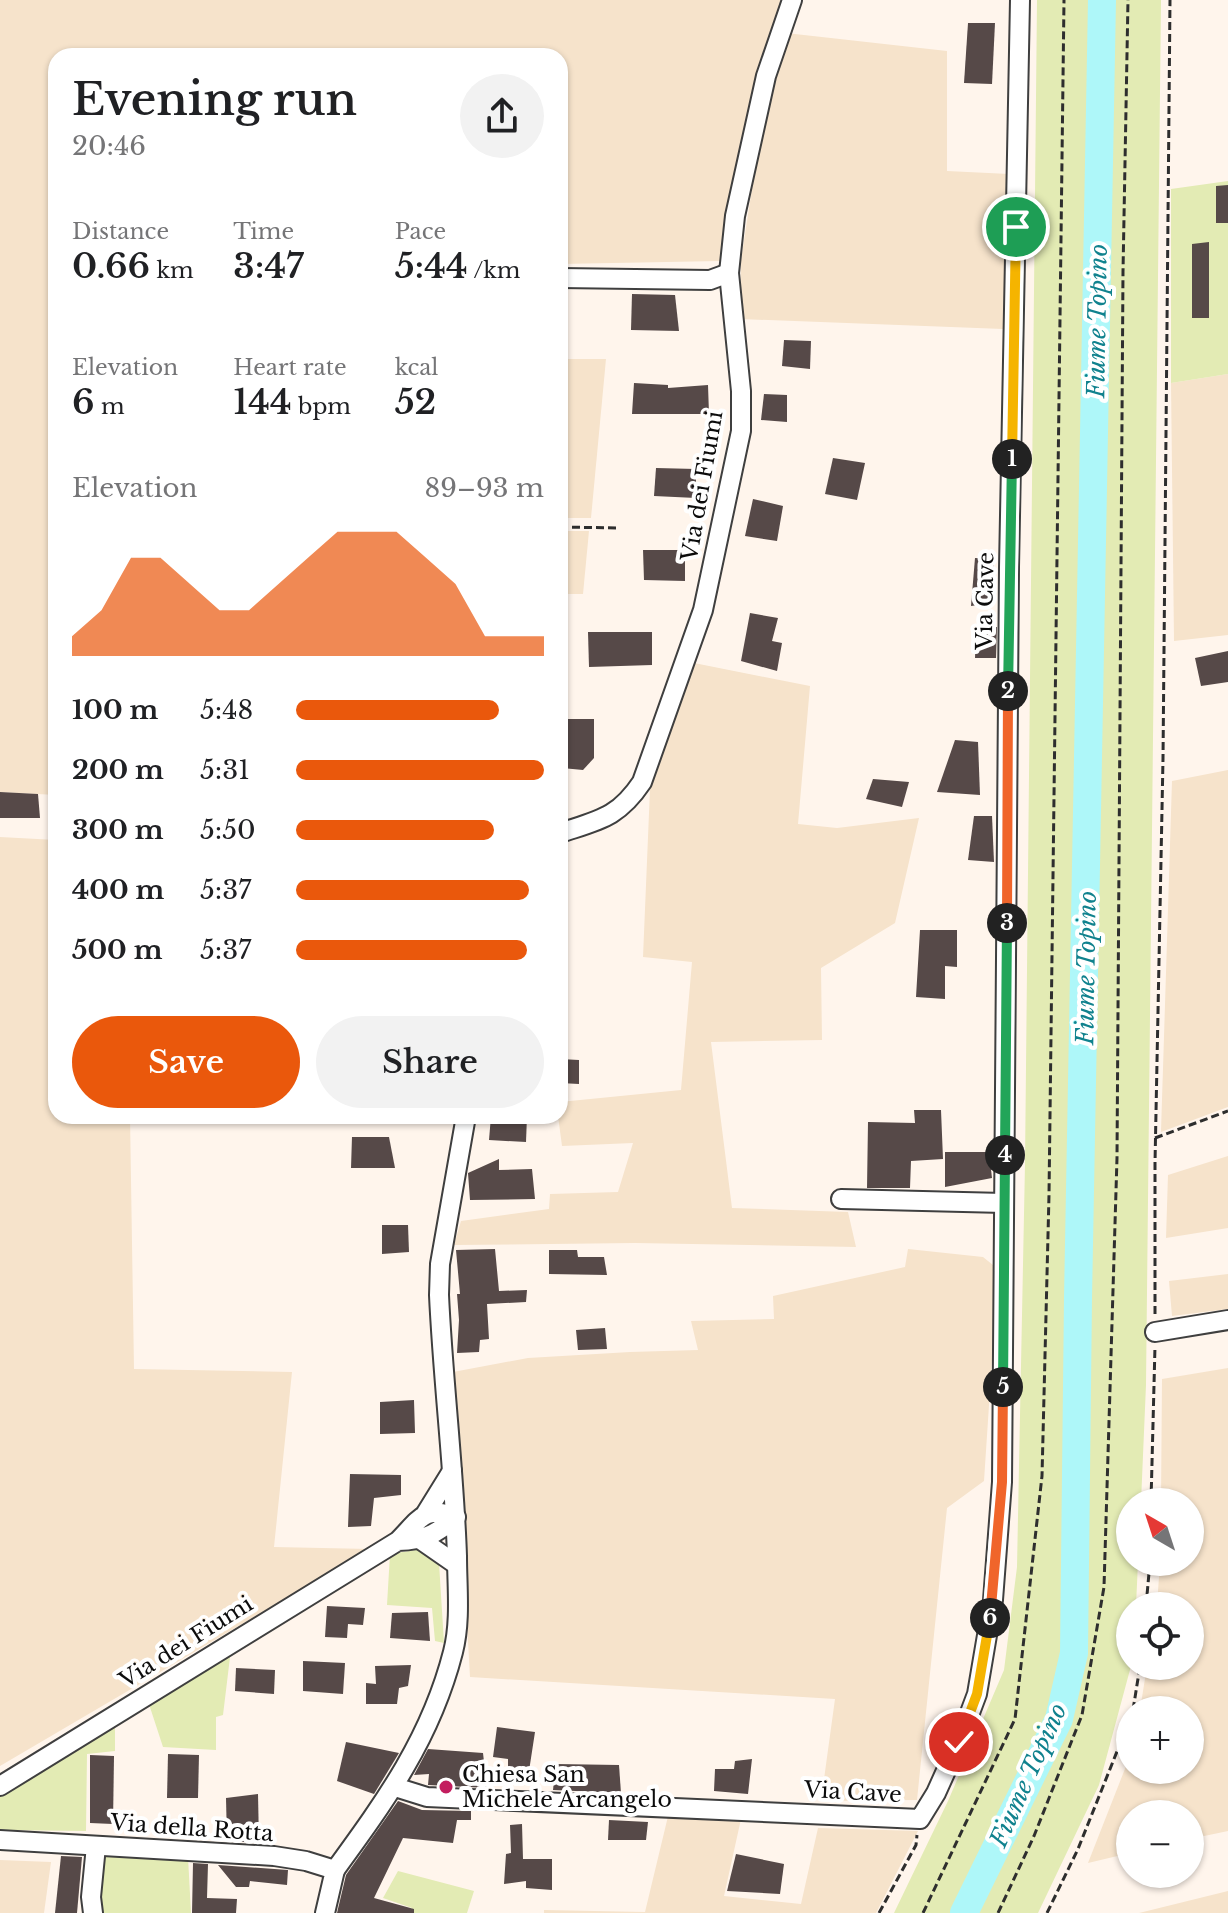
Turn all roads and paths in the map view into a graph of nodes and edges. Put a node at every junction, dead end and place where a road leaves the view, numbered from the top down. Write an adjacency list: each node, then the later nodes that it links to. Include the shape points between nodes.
1 (792, 0): 6 (street, Via dei Fiumi, via 766,76 735,216)
2 (1020, 0): 15 (street, Via Cave)
3 (1064, 0): 35 (path, via 1042,1476 1015,1719)
4 (1128, 0): 36 (path, via 1117,1158 1104,1587 1082,1715)
5 (1170, 0): 13 (path)
6 (729, 273): 7 (street, via 710,280); 10 (street, Via dei Fiumi, via 741,431 703,610 642,782 610,816)
7 (568, 278)
8 (568, 527): 9 (path)
9 (620, 528)
10 (568, 830)
11 (1228, 1111): 13 (path)
12 (465, 1124): 18 (street, via 440,1264)
13 (1155, 1138): 17 (path)
14 (841, 1199): 15 (street)
15 (1004, 1203): 28 (street, Via Cave, via 1002,1482 993,1600 977,1694)
16 (1228, 1320): 17 (street)
17 (1155, 1332): 19 (path)
18 (452, 1471): 20 (street, Via dei Fiumi); 21 (street)
19 (1151, 1488)
20 (426, 1513): 21 (street); 23 (street, Via dei Fiumi)
21 (456, 1517): 22 (street); 24 (street)
22 (421, 1540): 23 (street, Via dei Fiumi); 24 (street)
23 (398, 1541): 26 (street, Via dei Fiumi)
24 (457, 1565): 27 (street, via 453,1651 422,1738)
25 (1116, 1754): 37 (path)
26 (0, 1786)
27 (395, 1787): 28 (street, Via Cave, via 427,1797); 31 (street)
28 (920, 1819): 34 (path, via 916,1845)
29 (0, 1840): 30 (street, Via della Rotta)
30 (96, 1846): 31 (street, Via della Rotta, via 274,1856); 32 (street)
31 (335, 1870): 33 (street)
32 (93, 1913)
33 (325, 1913)
34 (879, 1913)
35 (923, 1913)
36 (998, 1913)
37 (1047, 1913)

